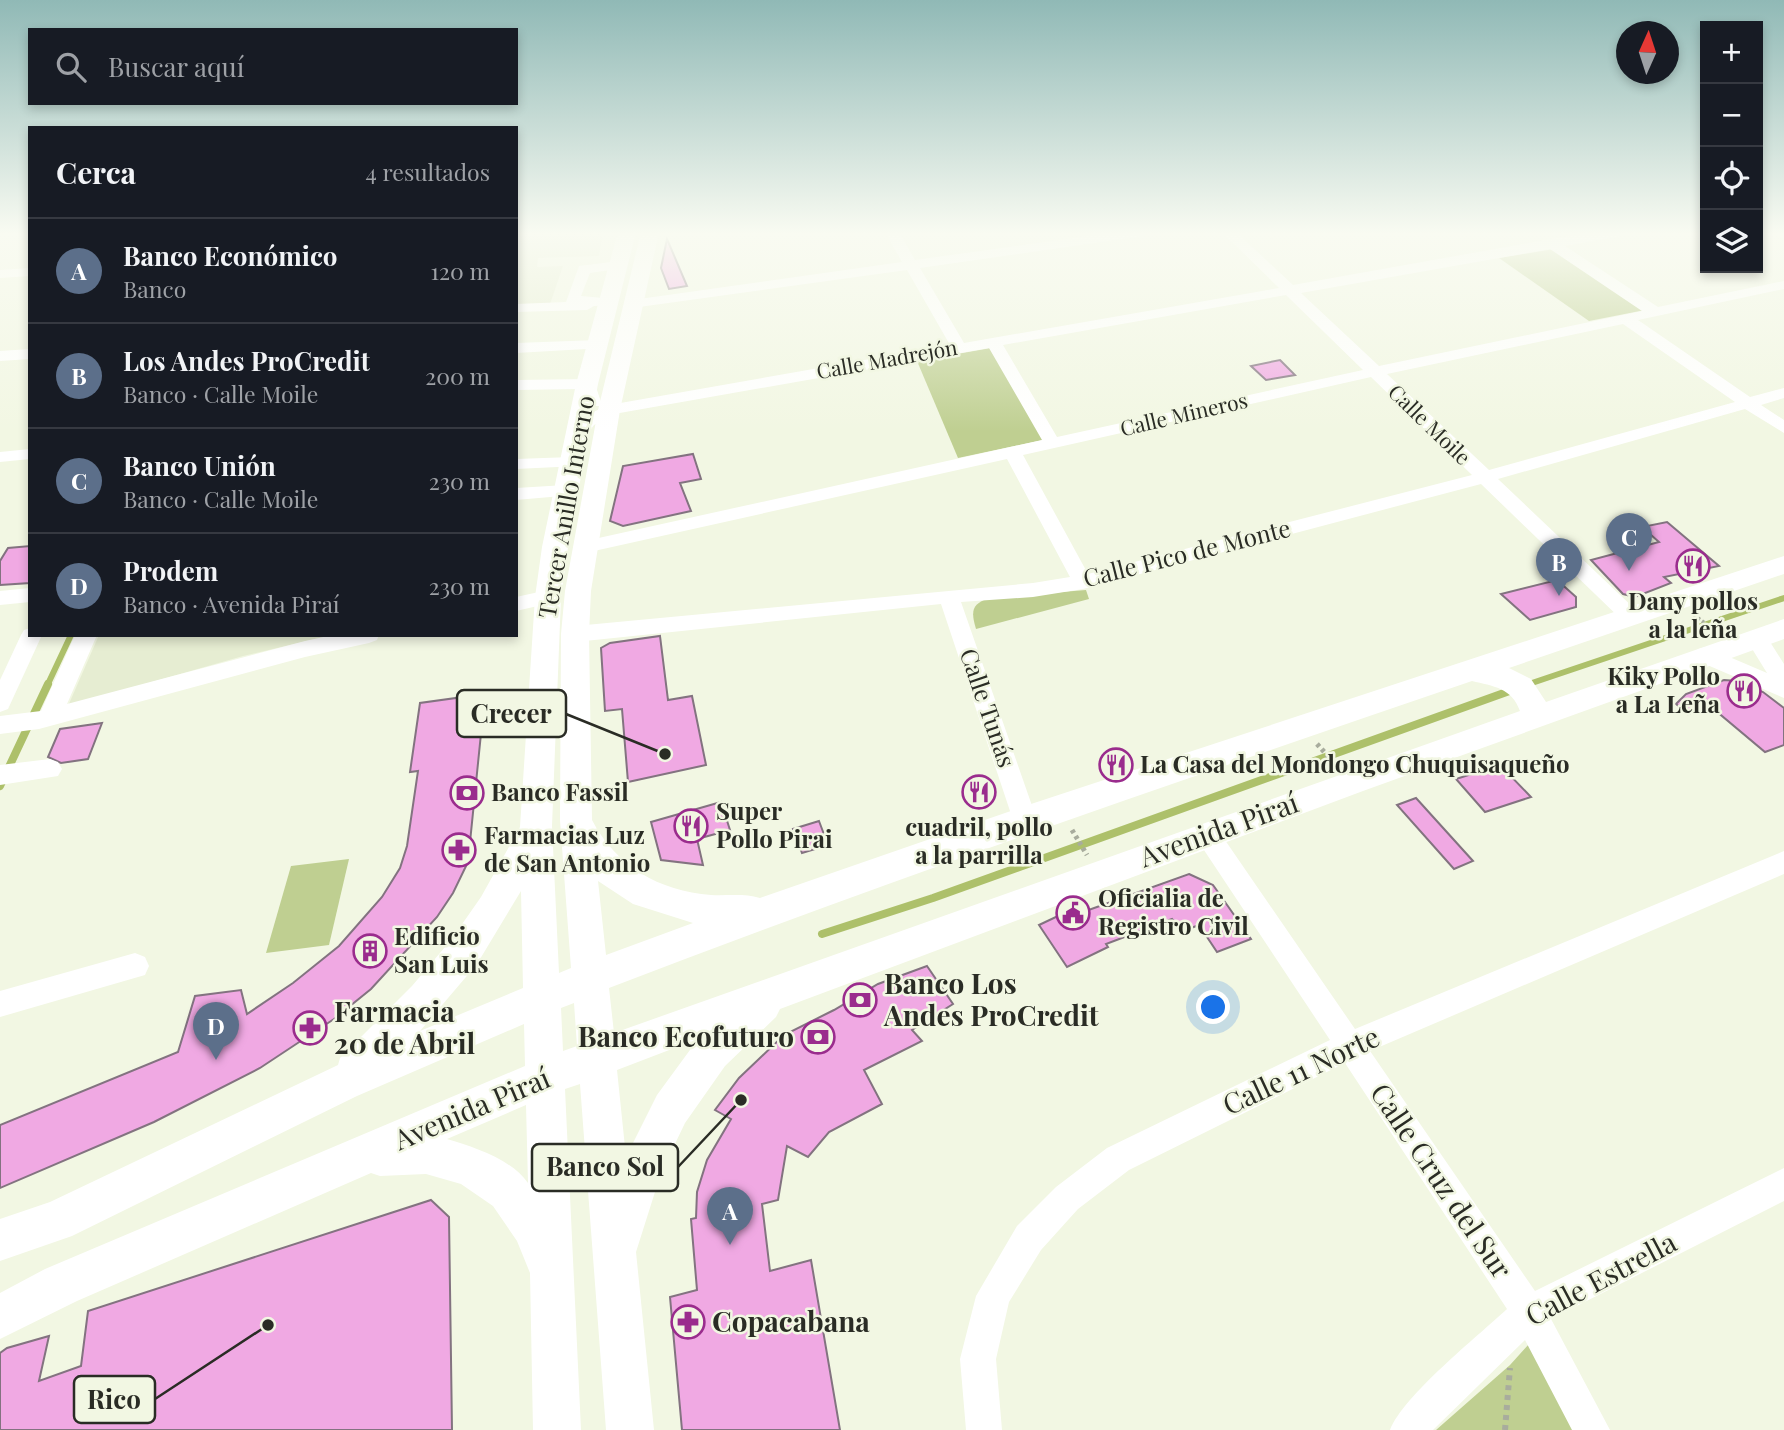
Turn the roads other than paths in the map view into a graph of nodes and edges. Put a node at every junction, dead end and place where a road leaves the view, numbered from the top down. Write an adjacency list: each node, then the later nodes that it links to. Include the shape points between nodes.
1 (572, 299): 10 (street)
2 (609, 299): 10 (main road, Tercer Anillo Interno)
3 (611, 299): 10 (main road, Tercer Anillo Interno)
4 (642, 299): 10 (street)
5 (930, 299): 17 (street)
6 (1243, 299): 14 (street, Calle Madrejón)
7 (1296, 299): 20 (street, Calle Moile)
8 (1634, 299): 12 (street)
9 (1721, 299): 12 (street, Calle Mineros)
10 (609, 303): 11 (street); 15 (main road, Tercer Anillo Interno); 25 (main road, Tercer Anillo Interno)
11 (518, 308)
12 (1656, 313): 13 (street, Calle Mineros)
13 (1626, 319): 20 (street, Calle Mineros); 24 (street)
14 (993, 342): 17 (street, Calle Madrejón); 28 (street)
15 (598, 345): 16 (street); 21 (main road, Tercer Anillo Interno)
16 (518, 348)
17 (959, 348): 25 (street, Calle Madrejón)
18 (28, 354): 19 (street)
19 (0, 356)
20 (1374, 372): 28 (street, Calle Mineros); 34 (street, Calle Moile)
21 (587, 384): 22 (street); 25 (street, via 590,399); 27 (main road, Tercer Anillo Interno)
22 (518, 385)
23 (1784, 393): 24 (street, Calle Pico de Monte)
24 (1748, 403): 26 (street); 34 (street, Calle Pico de Monte)
25 (608, 410): 27 (street, Calle Madrejón, via 588,421); 38 (main road, Tercer Anillo Interno)
26 (1784, 428)
27 (577, 436): 32 (main road, Tercer Anillo Interno)
28 (1053, 444): 30 (street, Calle Mineros)
29 (28, 454): 31 (street)
30 (1013, 454): 38 (street, Calle Mineros); 40 (street)
31 (0, 457)
32 (572, 461): 33 (street); 35 (main road, Tercer Anillo Interno)
33 (518, 464)
34 (1482, 478): 40 (street, Calle Pico de Monte); 47 (street, Calle Moile)
35 (566, 491): 36 (street); 37 (main road, Tercer Anillo Interno)
36 (518, 494)
37 (555, 547): 41 (main road, via 571,547); 44 (main road, Tercer Anillo Interno)
38 (585, 547): 41 (main road, Tercer Anillo Interno)
39 (1784, 565): 47 (main road)
40 (1083, 582): 43 (street, Calle Pico de Monte)
41 (578, 591): 48 (main road, Tercer Anillo Interno)
42 (28, 595): 45 (street)
43 (949, 596): 48 (street, Calle Pico de Monte); 64 (street, Calle Tunás)
44 (548, 597): 46 (street); 65 (main road, Tercer Anillo Interno)
45 (0, 598)
46 (518, 604)
47 (1630, 617): 54 (main road)
48 (575, 634): 63 (main road, Tercer Anillo Interno)
49 (1771, 634): 53 (main road, Avenida Piraí); 56 (street)
50 (31, 637): 59 (street)
51 (85, 637): 60 (street)
52 (360, 637): 60 (street)
53 (1711, 643): 57 (street); 58 (main road, Avenida Piraí)
54 (1520, 661): 55 (main road); 58 (main road, via 1530,685)
55 (1482, 673): 58 (main road, via 1517,683); 64 (main road)
56 (1784, 682)
57 (1784, 690)
58 (1550, 704): 66 (main road, Avenida Piraí)
59 (2, 718): 60 (street)
60 (45, 719)
61 (50, 769): 62 (street)
62 (8, 774)
63 (576, 820): 68 (main road, via 595,856 628,885 673,904 724,912); 70 (main road, Tercer Anillo Interno)
64 (1025, 820): 68 (main road)
65 (536, 827): 72 (main road, Tercer Anillo Interno); 77 (main road, via 507,886 466,950 411,1016)
66 (1207, 835): 71 (main road, Avenida Piraí); 74 (street, Calle Cruz del Sur)
67 (1784, 862): 74 (street, Calle 11 Norte)
68 (778, 907): 70 (main road)
69 (135, 966): 73 (street)
70 (590, 978): 72 (main road); 75 (main road, Tercer Anillo Interno)
71 (781, 991): 75 (main road, Avenida Piraí); 81 (main road, via 742,1020 676,1099 649,1147 629,1202)
72 (542, 998): 76 (main road, Tercer Anillo Interno); 77 (main road)
73 (0, 1004)
74 (1351, 1045): 83 (street, Calle Cruz del Sur); 87 (street, Calle 11 Norte, via 1118,1159 1067,1198 1029,1238 993,1296 978,1359)
75 (598, 1058): 76 (main road, Avenida Piraí); 81 (main road, Tercer Anillo Interno)
76 (543, 1078): 78 (main road, Avenida Piraí); 82 (main road, Tercer Anillo Interno)
77 (343, 1082): 80 (main road, via 57,1221)
78 (323, 1172): 82 (main road, via 376,1156 426,1154 470,1166 508,1191 535,1231); 84 (main road, Avenida Piraí, via 61,1285)
79 (1784, 1184): 83 (street, Calle Estrella)
80 (0, 1240)
81 (615, 1262): 86 (main road, Tercer Anillo Interno)
82 (551, 1282): 85 (main road, Tercer Anillo Interno)
83 (1529, 1312): 88 (street, Calle Estrella); 89 (street, Calle Cruz del Sur)
84 (0, 1317)
85 (557, 1430)
86 (630, 1430)
87 (984, 1430)
88 (1408, 1430)
89 (1592, 1430)

